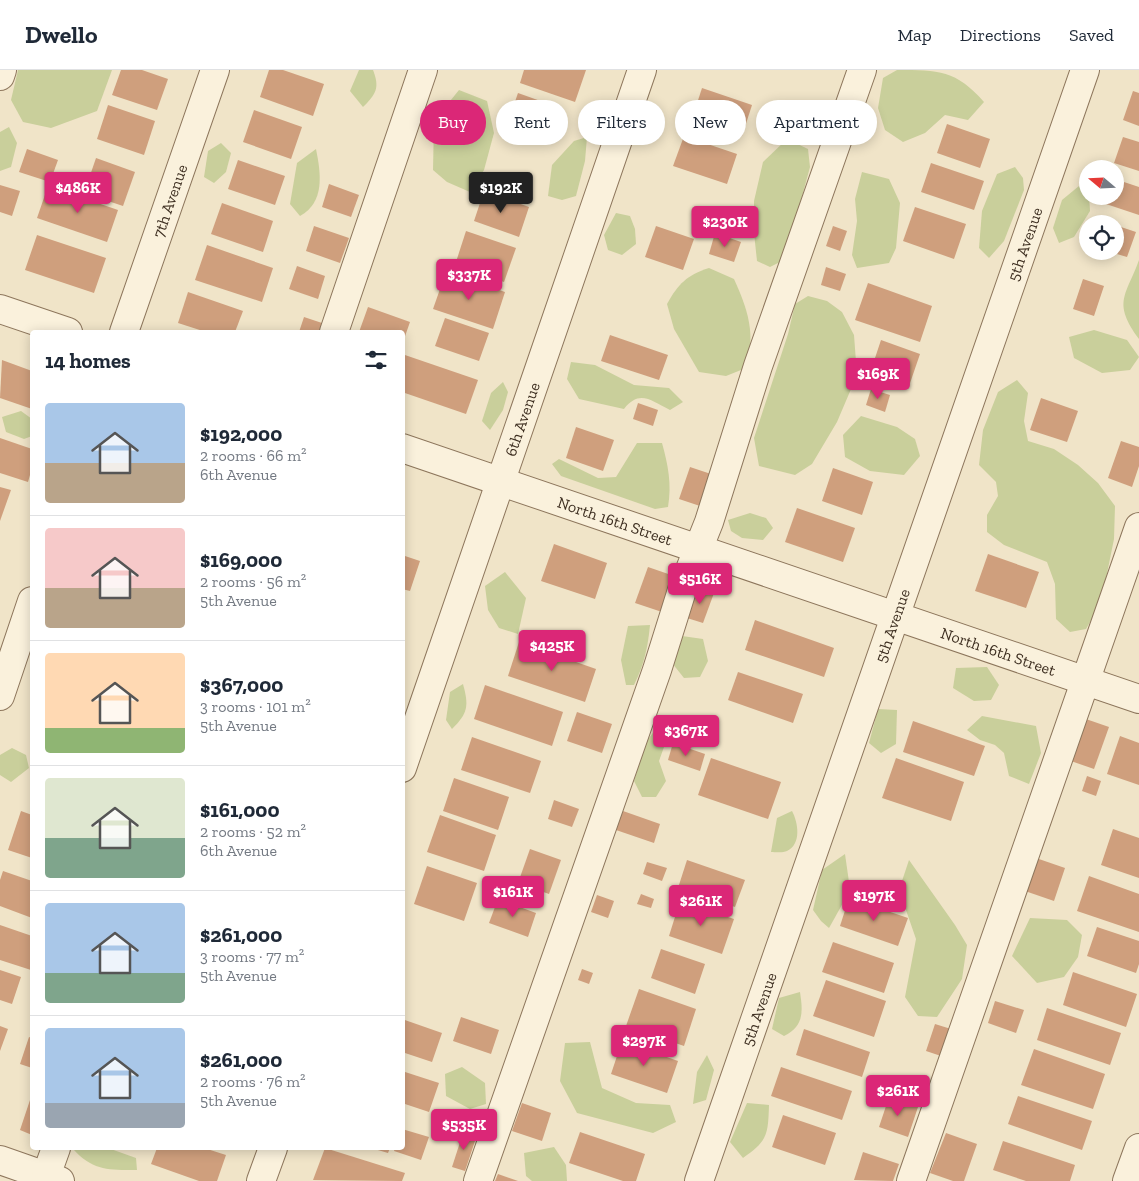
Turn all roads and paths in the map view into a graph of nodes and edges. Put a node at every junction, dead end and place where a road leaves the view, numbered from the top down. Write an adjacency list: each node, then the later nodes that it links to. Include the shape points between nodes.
1 (2, 70): 7 (street)
2 (215, 70): 10 (street, 7th Avenue)
3 (424, 70): 11 (street)
4 (642, 70): 13 (street, 6th Avenue)
5 (862, 70): 15 (street, via 758,366)
6 (1086, 70): 17 (street, 5th Avenue)
7 (0, 76)
8 (0, 309): 9 (street)
9 (62, 330)
10 (125, 330)
11 (335, 330)
12 (405, 449): 13 (street, North 16th Street)
13 (500, 482): 15 (street, North 16th Street); 21 (street, 6th Avenue)
14 (1139, 527): 18 (street)
15 (698, 549): 17 (street, North 16th Street); 28 (street)
16 (30, 607): 19 (street)
17 (896, 616): 18 (street, North 16th Street); 29 (street, 5th Avenue)
18 (1087, 681): 20 (street, North 16th Street); 30 (street)
19 (0, 696)
20 (1139, 699)
21 (405, 759)
22 (1139, 1148): 31 (street)
23 (56, 1150): 26 (street)
24 (272, 1150): 27 (street)
25 (0, 1160): 26 (street)
26 (53, 1179)
27 (261, 1181)
28 (478, 1181)
29 (699, 1181)
30 (911, 1181)
31 (1127, 1181)

